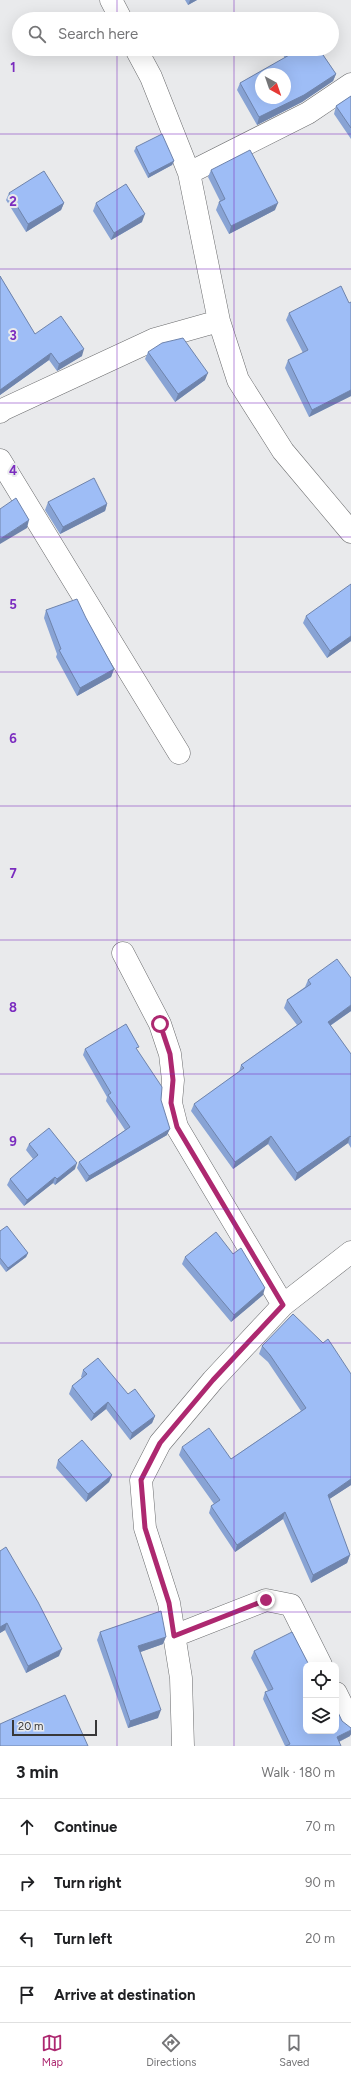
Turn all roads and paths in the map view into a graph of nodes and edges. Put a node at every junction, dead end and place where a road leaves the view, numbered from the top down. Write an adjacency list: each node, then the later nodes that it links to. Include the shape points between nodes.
1 (111, 0): 2 (street)
2 (117, 12)
3 (140, 56): 5 (street, via 151,77)
4 (351, 84): 5 (street, via 308,113)
5 (189, 173): 6 (street)
6 (219, 321): 7 (street, via 154,339); 9 (street, via 238,380 283,451)
7 (0, 412)
8 (0, 460): 10 (street)
9 (351, 532)
10 (179, 753)
11 (123, 953): 13 (street, via 160,1024 170,1054 173,1080 171,1103 177,1127)
12 (351, 1252): 13 (street)
13 (283, 1305): 14 (street, via 213,1380 160,1443 141,1480 145,1528 169,1603)
14 (174, 1636): 15 (street, via 266,1600 291,1605); 18 (street, via 181,1678)
15 (320, 1662)
16 (339, 1698): 17 (street)
17 (351, 1722)
18 (183, 1746)

